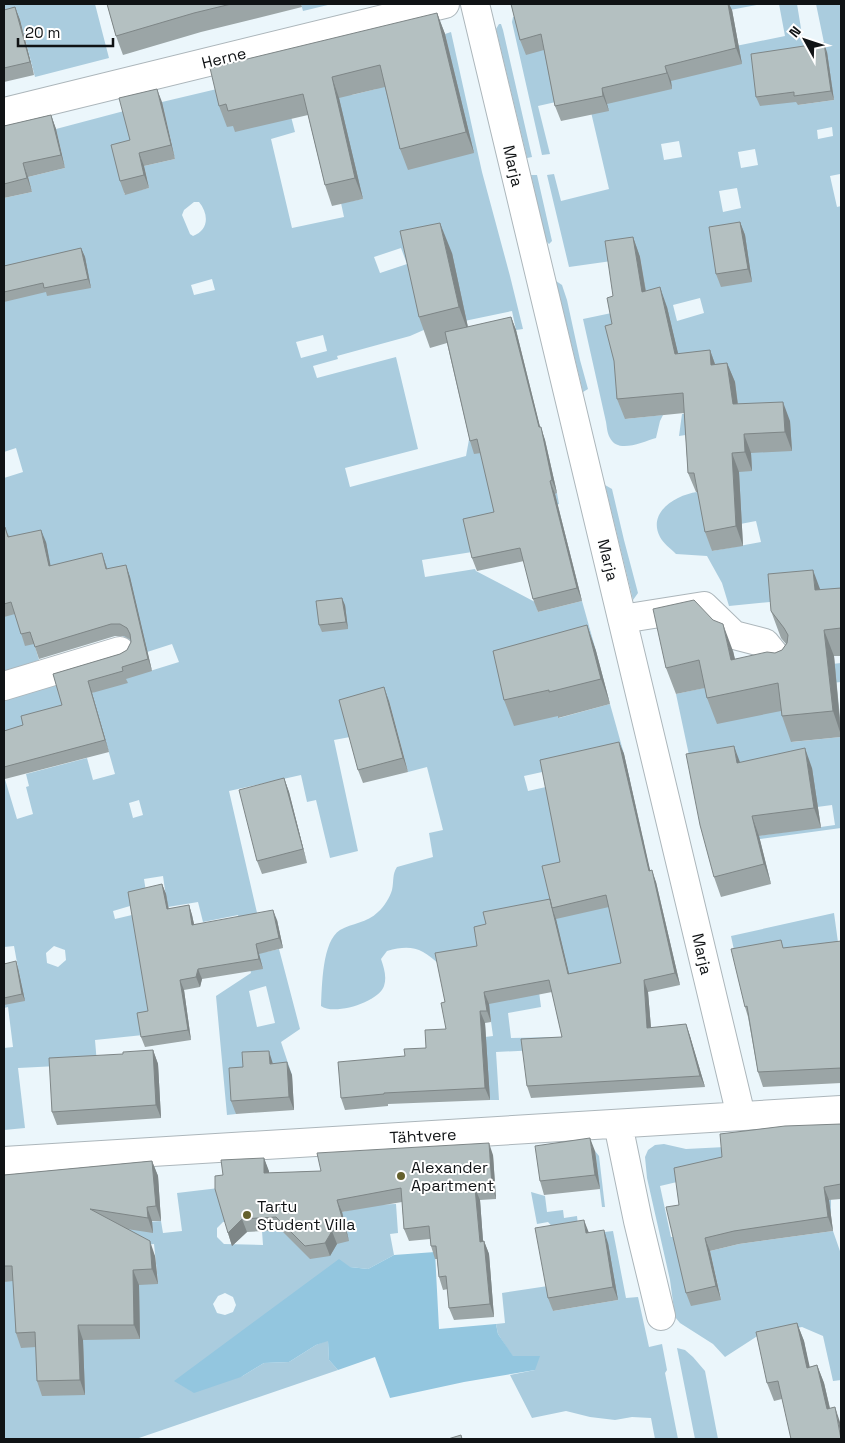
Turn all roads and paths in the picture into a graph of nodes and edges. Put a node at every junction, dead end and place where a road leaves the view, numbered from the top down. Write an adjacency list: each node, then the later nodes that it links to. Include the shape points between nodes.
1 (445, 4): 3 (street, Herne)
2 (475, 4): 4 (street, Marja)
3 (4, 112)
4 (622, 619): 6 (street, via 704,606 734,635 765,643); 9 (street, Marja)
5 (120, 651): 7 (street)
6 (782, 664)
7 (4, 686)
8 (841, 1110): 9 (street, Tähtvere)
9 (741, 1116): 10 (street, Tähtvere)
10 (618, 1124): 11 (street, Tähtvere); 12 (street)
11 (4, 1161)
12 (661, 1316)

